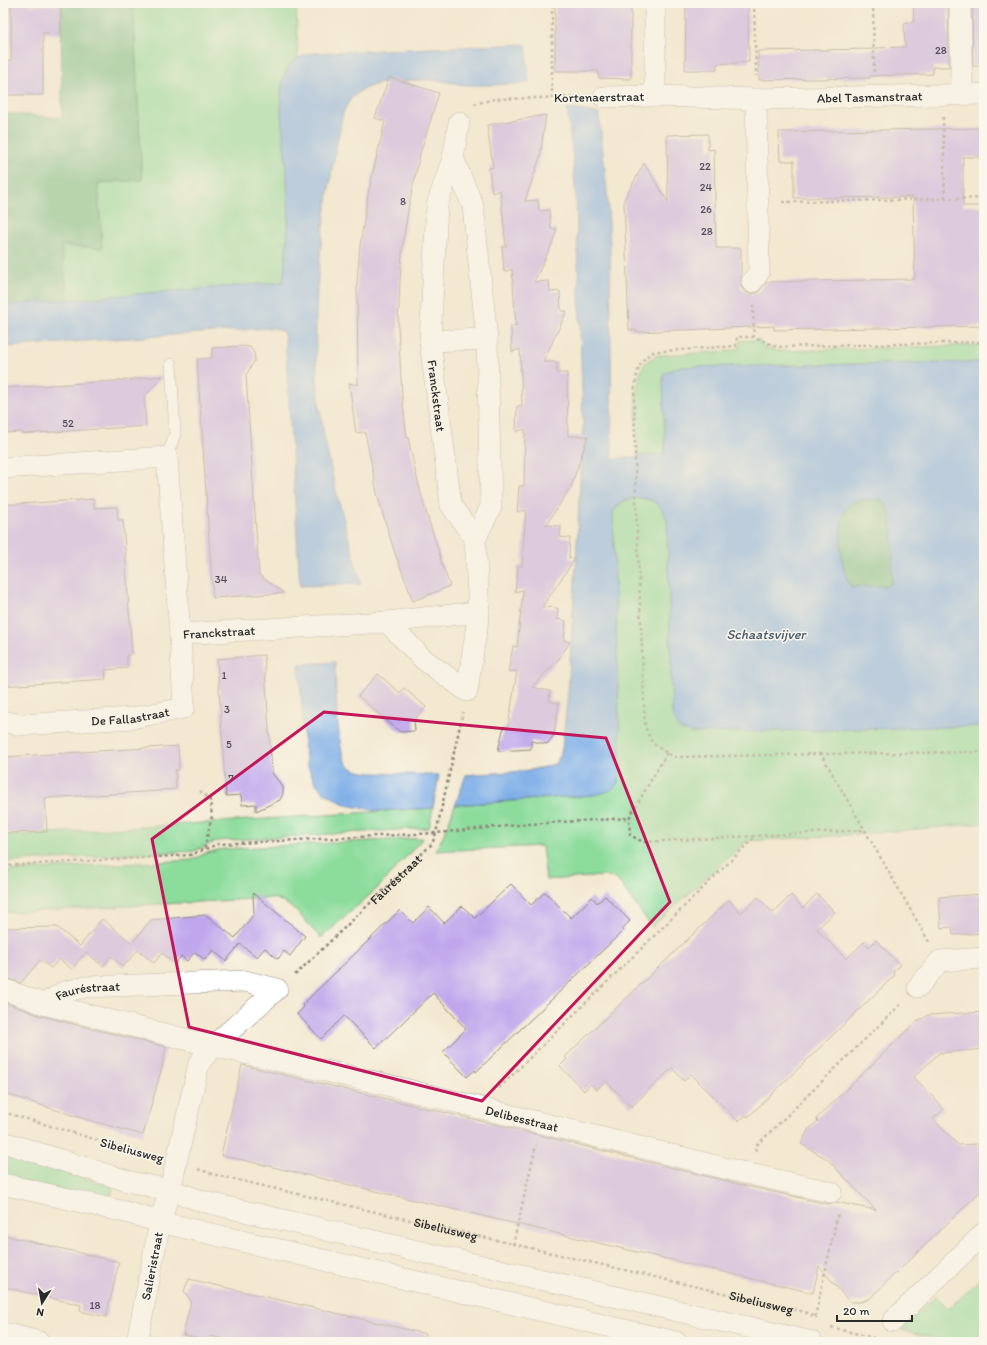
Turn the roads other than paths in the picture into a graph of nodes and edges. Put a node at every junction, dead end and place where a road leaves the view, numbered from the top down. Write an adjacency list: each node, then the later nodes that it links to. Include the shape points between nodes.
1 (655, 3): 5 (street, Kortenaerstraat)
2 (960, 3): 4 (street)
3 (984, 94): 4 (street, Abel Tasmanstraat)
4 (952, 95): 7 (street, Abel Tasmanstraat)
5 (655, 96): 6 (street, Kortenaerstraat); 7 (street, Abel Tasmanstraat)
6 (604, 97)
7 (756, 99): 10 (street, via 759,272)
8 (459, 122): 9 (street, Franckstraat)
9 (453, 158): 11 (street, via 473,206); 12 (street, Franckstraat, via 437,206)
10 (752, 282)
11 (487, 339): 12 (street, Franckstraat); 16 (street, via 491,507)
12 (430, 341): 16 (street, Franckstraat, via 451,506)
13 (171, 364): 14 (lane, Franckstraat, via 175,434)
14 (167, 457): 15 (street); 19 (street, Franckstraat)
15 (3, 468)
16 (475, 539): 17 (street)
17 (479, 612): 18 (street, Franckstraat); 18 (street, via 468,692 423,659)
18 (387, 622): 19 (street, Franckstraat)
19 (180, 634): 20 (street, De Fallastraat, via 184,708 124,718 20,725)
20 (3, 721)
21 (984, 958): 22 (street, via 940,962)
22 (918, 987)
23 (3, 989): 24 (street, Fauréstraat)
24 (44, 1004): 25 (street, Fauréstraat); 25 (street, Fauréstraat, via 64,992 85,987 245,981 277,989)
25 (213, 1046): 28 (street, via 199,1063); 29 (street, Delibesstraat)
26 (3, 1142): 28 (street, via 132,1182)
27 (3, 1184): 30 (street)
28 (170, 1190): 30 (street, Salieristraat); 37 (street, via 205,1202)
29 (830, 1192)
30 (160, 1222): 35 (street, Salieristraat); 36 (street)
31 (984, 1233): 32 (street)
32 (894, 1321)
33 (3, 1333): 34 (street)
34 (39, 1342)
35 (137, 1342)
36 (676, 1342)
37 (812, 1342)

